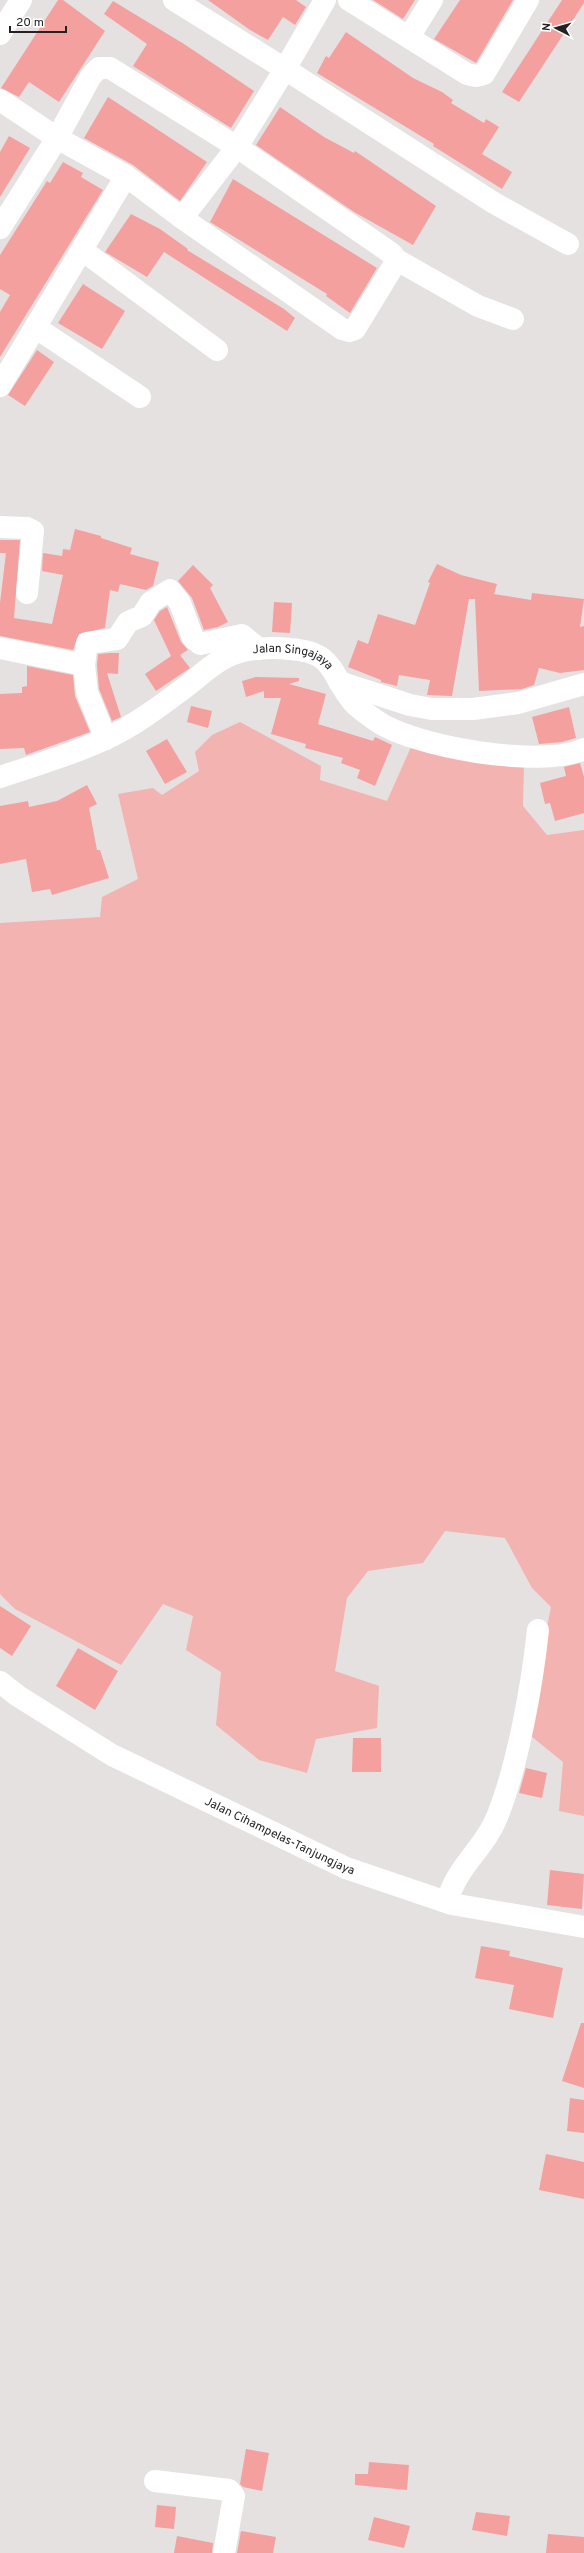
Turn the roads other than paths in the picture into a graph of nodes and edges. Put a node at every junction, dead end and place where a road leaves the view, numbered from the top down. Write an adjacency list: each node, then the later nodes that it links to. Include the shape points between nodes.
1 (21, 0): 7 (street)
2 (174, 0): 9 (street)
3 (325, 0): 9 (street)
4 (349, 0): 8 (street)
5 (432, 0): 8 (street)
6 (528, 0): 8 (street, via 484,74 480,76 467,74)
7 (0, 34)
8 (409, 37)
9 (285, 69): 12 (street); 16 (street, via 494,203)
10 (0, 100): 11 (street)
11 (57, 138): 12 (street, via 91,76 99,68 110,68); 13 (street); 15 (street)
12 (237, 147): 14 (street); 18 (street, via 391,253)
13 (126, 176): 14 (street); 17 (street)
14 (182, 218): 18 (street, via 342,329 349,331 355,329)
15 (0, 228)
16 (568, 244)
17 (82, 250): 20 (street); 21 (street)
18 (397, 260): 19 (street, via 478,306)
19 (513, 319)
20 (35, 328): 22 (street); 23 (street)
21 (217, 350)
22 (0, 386)
23 (140, 397)
24 (0, 527): 25 (street, via 27,528 33,531)
25 (27, 593)
26 (0, 648): 28 (street)
27 (259, 649): 28 (street, via 242,636 200,644 193,638 180,603 170,590 151,602 142,616 128,622 117,639 88,644); 29 (street, Jalan Singajaya, via 309,652 333,667); 31 (street, Jalan Singajaya, via 231,654 150,712)
28 (84, 665): 31 (street, via 87,692)
29 (339, 682): 30 (street, via 410,705 432,709 473,709 518,703); 32 (street, Jalan Singajaya, via 354,703 375,721 408,738 473,751 514,755 548,757)
30 (584, 684)
31 (106, 739): 33 (street, Jalan Singajaya)
32 (584, 749)
33 (0, 778)
34 (538, 1630): 36 (street, via 522,1729 498,1816 488,1837 451,1885)
35 (0, 1682): 36 (street, Jalan Cihampelas-Tanjungjaya, via 25,1701 144,1772 346,1868)
36 (447, 1902): 37 (street, Jalan Cihampelas-Tanjungjaya, via 479,1910)
37 (584, 1927)
38 (155, 2481): 39 (street, via 229,2490 234,2496)
39 (224, 2553)

